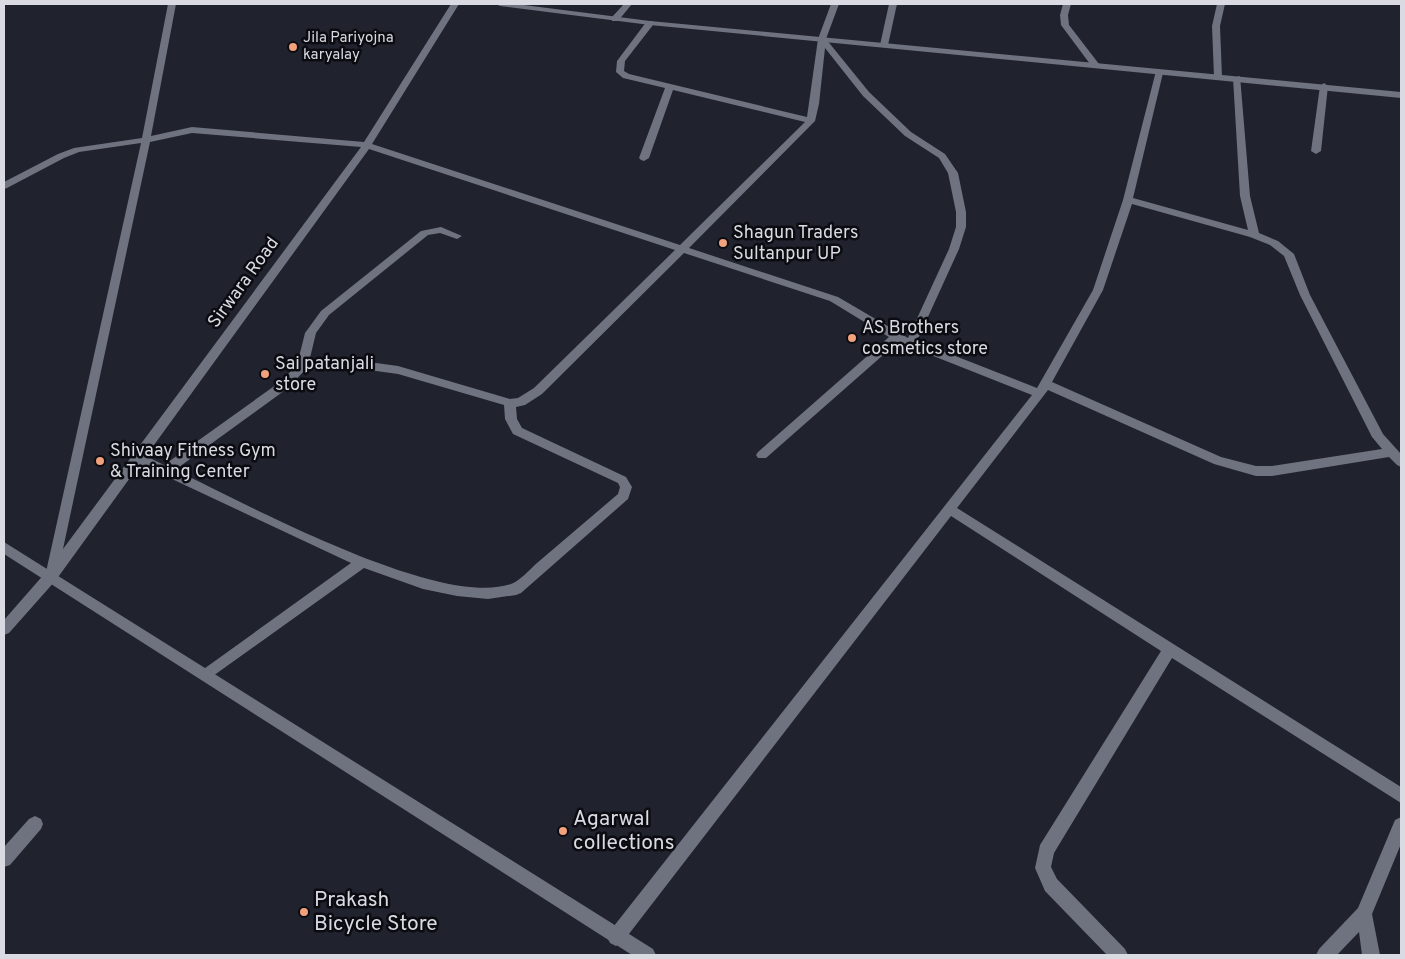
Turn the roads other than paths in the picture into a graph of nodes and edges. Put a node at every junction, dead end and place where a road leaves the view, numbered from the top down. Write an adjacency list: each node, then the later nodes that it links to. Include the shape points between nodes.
1 (172, 4): 21 (street)
2 (455, 4): 22 (street, Sirwara Road)
3 (500, 4): 9 (street)
4 (628, 4): 9 (street)
5 (835, 4): 11 (street)
6 (893, 4): 12 (street)
7 (1067, 4): 13 (street, via 1066,25)
8 (1221, 4): 15 (street, via 1216,26)
9 (615, 19): 10 (street)
10 (650, 23): 11 (street); 18 (street, via 621,61 620,72)
11 (822, 39): 12 (street); 20 (street); 31 (street, via 866,94 908,134 942,156 953,172 961,212 960,227 954,249)
12 (884, 45): 13 (street)
13 (1096, 66): 14 (street)
14 (1160, 73): 15 (street); 26 (street)
15 (1218, 77): 16 (street)
16 (1237, 78): 17 (street); 27 (street, via 1245,196)
17 (1324, 86): 19 (street); 23 (street)
18 (670, 87): 20 (street); 24 (street)
19 (1401, 95)
20 (810, 121): 29 (street)
21 (146, 140): 22 (street, via 192,130); 25 (street, via 78,150); 43 (street)
22 (367, 145): 29 (street); 37 (street, Sirwara Road)
23 (1316, 151)
24 (644, 158)
25 (4, 186)
26 (1128, 200): 27 (street); 33 (street, via 1098,290)
27 (1254, 235): 35 (street, via 1289,254 1305,295 1374,428)
28 (457, 236): 32 (street, via 441,230 425,233 325,312 311,333)
29 (682, 250): 30 (street, via 834,299); 34 (street, via 538,391 521,402)
30 (896, 338): 31 (street); 36 (street)
31 (911, 343): 33 (street)
32 (302, 366): 34 (street, via 370,366 398,370); 39 (street, via 284,385)
33 (1043, 388): 35 (street, via 1218,462 1256,471); 40 (street)
34 (510, 403): 42 (street, via 511,419 517,431 622,480 626,487 624,496 516,589 500,594 457,591)
35 (1391, 452): 38 (street)
36 (762, 455)
37 (138, 458): 39 (street); 43 (street, Sirwara Road)
38 (1401, 462)
39 (165, 471): 42 (street)
40 (949, 509): 45 (street); 52 (street)
41 (4, 547): 43 (street)
42 (361, 563): 46 (street)
43 (51, 576): 44 (street, Sirwara Road); 46 (street)
44 (4, 629)
45 (1170, 649): 47 (street); 54 (street, via 1046,851 1043,868 1051,885)
46 (206, 675): 52 (street)
47 (1401, 796)
48 (35, 824): 50 (street)
49 (1401, 824): 51 (street)
50 (4, 860)
51 (1364, 914): 55 (street); 56 (street)
52 (616, 937): 53 (street)
53 (647, 955)
54 (1119, 955)
55 (1325, 955)
56 (1371, 955)

